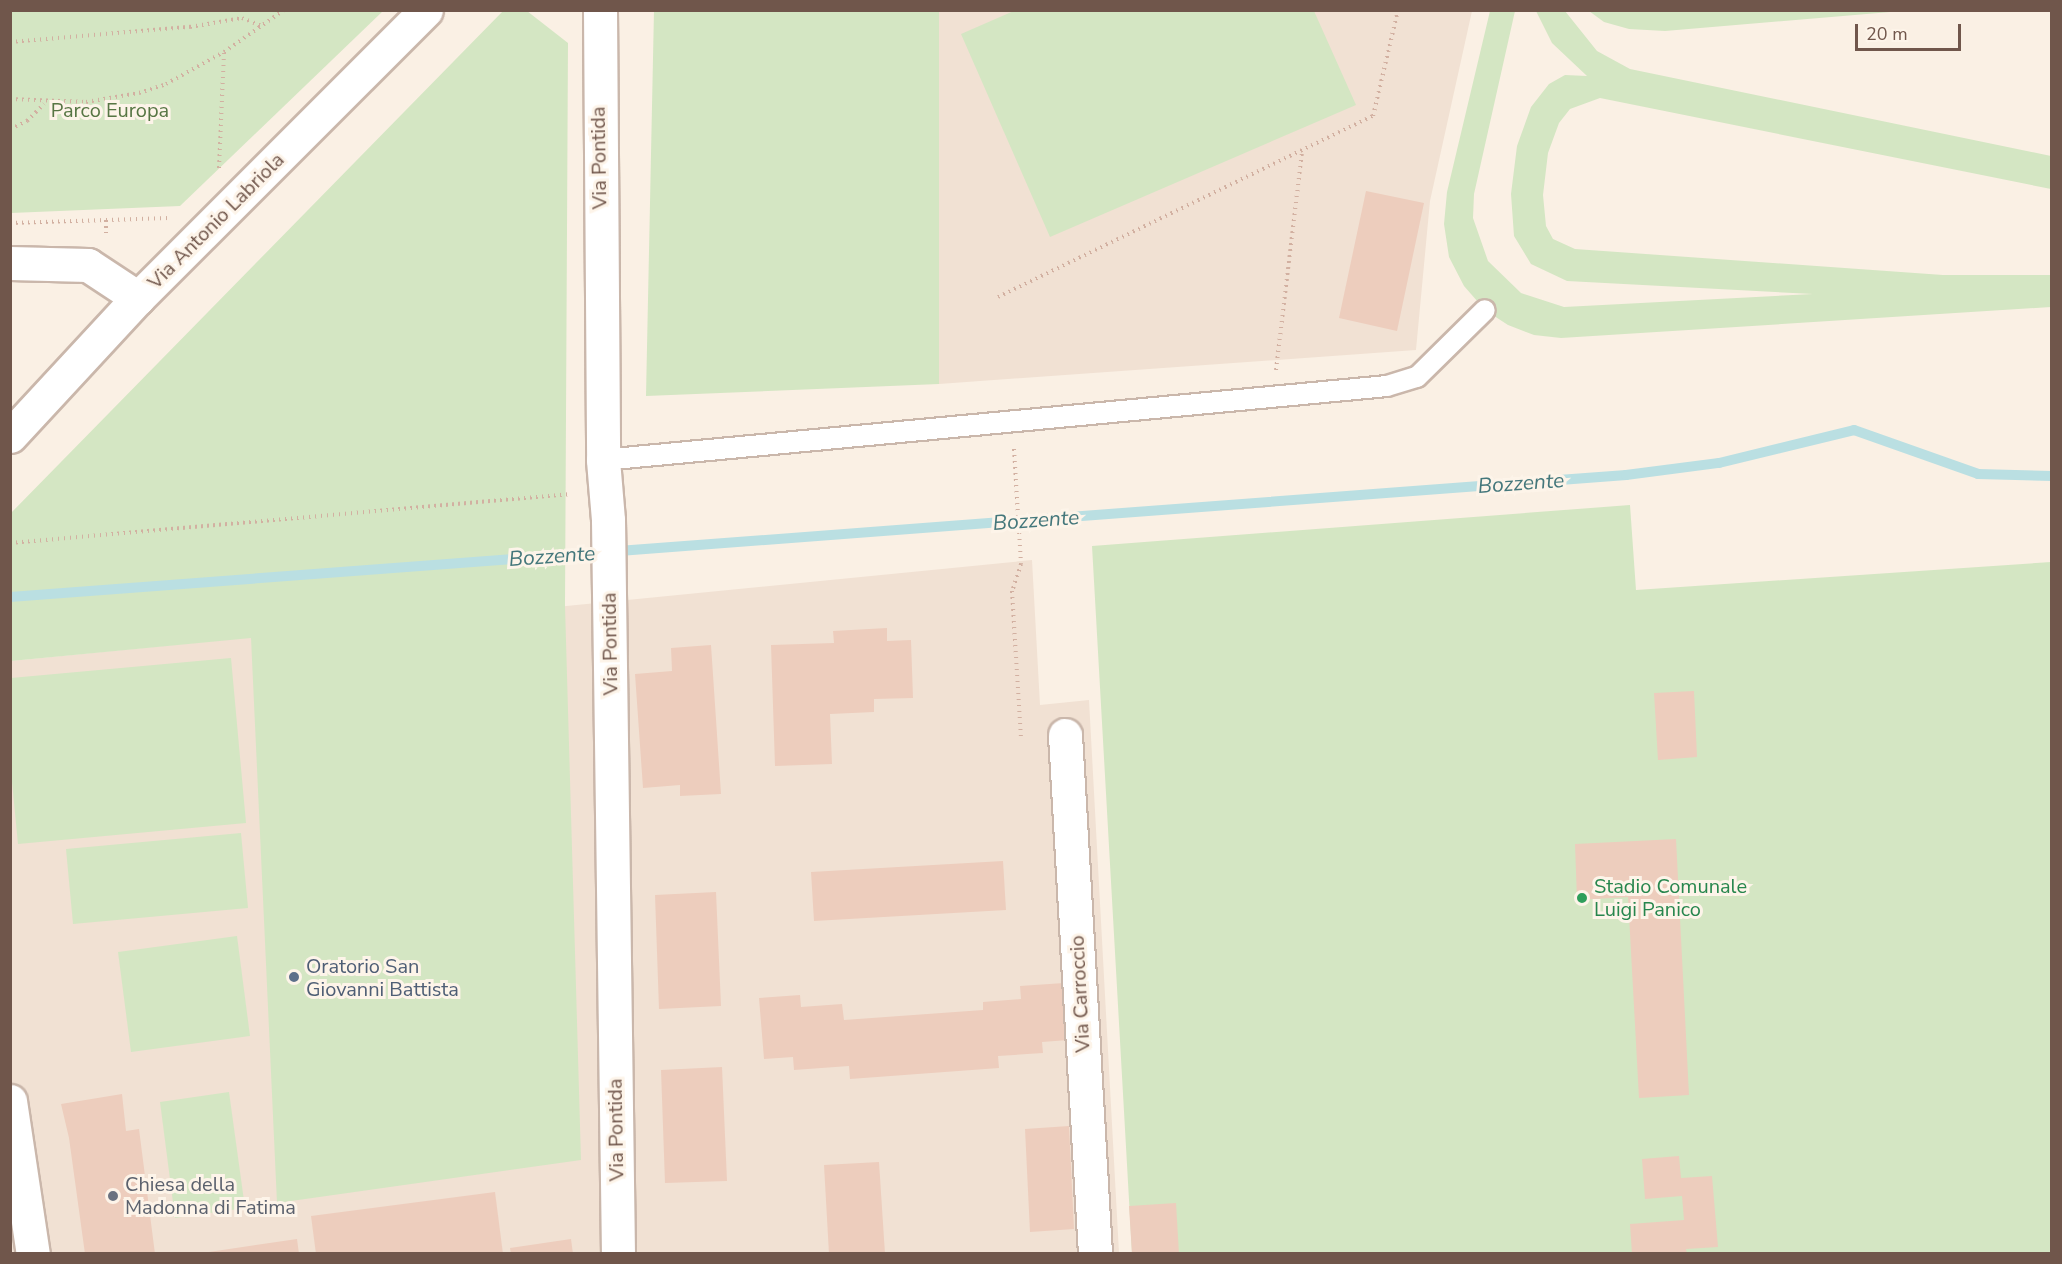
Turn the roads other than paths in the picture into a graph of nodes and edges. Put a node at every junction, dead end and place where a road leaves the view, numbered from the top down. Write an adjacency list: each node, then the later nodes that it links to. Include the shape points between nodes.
1 (426, 10): 4 (street, Via Antonio Labriola)
2 (594, 19): 7 (street, Via Pontida)
3 (10, 262): 4 (street, via 88,265)
4 (138, 298): 6 (street, Via Antonio Labriola)
5 (1485, 310): 7 (lane, via 1417,377 1387,386 1013,421)
6 (10, 436)
7 (605, 491): 12 (street, Via Pontida)
8 (1065, 735): 13 (street, Via Carroccio)
9 (10, 1101): 10 (street)
10 (17, 1189): 11 (street)
11 (33, 1254)
12 (618, 1254)
13 (1095, 1254)

